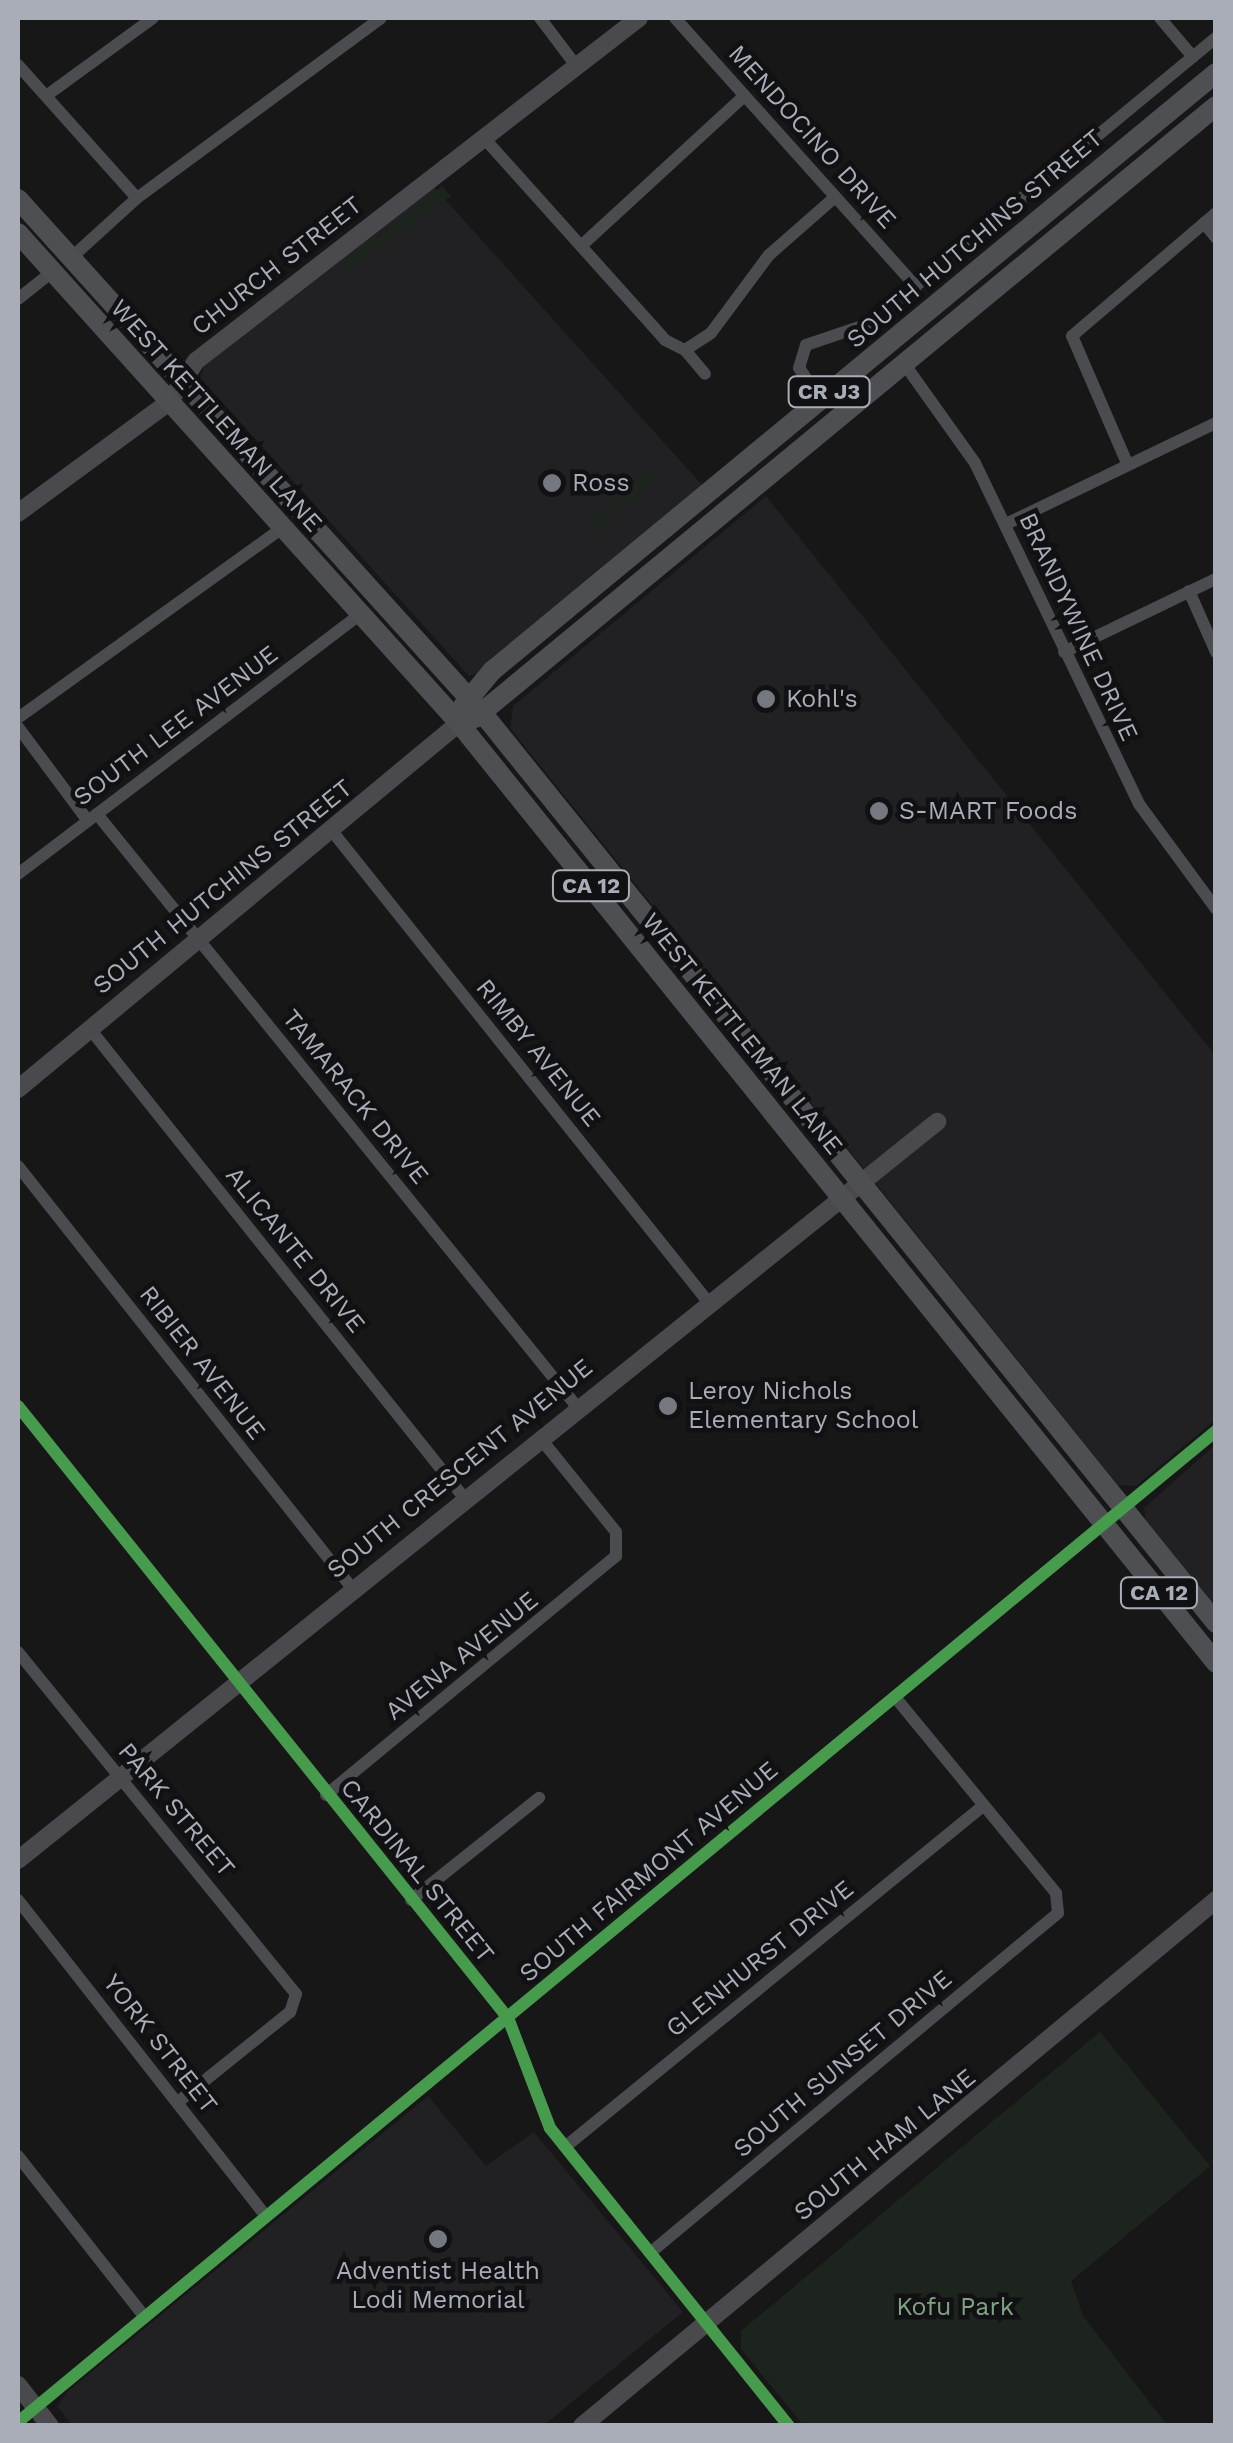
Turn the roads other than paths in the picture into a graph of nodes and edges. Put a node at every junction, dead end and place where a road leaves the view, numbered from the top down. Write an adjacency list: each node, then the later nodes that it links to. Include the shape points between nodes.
1 (153, 18): 12 (street)
2 (381, 18): 17 (street)
3 (540, 18): 10 (street)
4 (639, 18): 10 (street, CHURCH STREET)
5 (675, 18): 13 (street, MENDOCINO DRIVE)
6 (1160, 18): 8 (street)
7 (1216, 38): 8 (street)
8 (1193, 57): 26 (street)
9 (18, 65): 12 (street)
10 (577, 66): 15 (street, CHURCH STREET)
11 (1216, 73): 32 (main road, SOUTH HUTCHINS STREET / CR J3)
12 (46, 96): 17 (street)
13 (744, 96): 16 (street, MENDOCINO DRIVE); 23 (street)
14 (1216, 106): 29 (main road, SOUTH HUTCHINS STREET / CR J3)
15 (484, 138): 23 (street); 31 (street, CHURCH STREET, via 196,361)
16 (835, 197): 26 (street, MENDOCINO DRIVE); 28 (street, via 769,255 711,333)
17 (137, 198): 24 (street)
18 (18, 199): 24 (main road, CA 12)
19 (1216, 212): 20 (street)
20 (1204, 222): 22 (street); 35 (street, via 1072,336)
21 (18, 234): 25 (main road, CA 12)
22 (1216, 238)
23 (580, 246): 28 (street, via 665,340)
24 (71, 258): 31 (main road, WEST KETTLEMAN LANE / CA 12)
25 (52, 272): 27 (street); 33 (main road, WEST KETTLEMAN LANE / CA 12)
26 (916, 286): 32 (street, via 871,322 806,345 799,368)
27 (18, 299)
28 (685, 350): 30 (street)
29 (903, 362): 37 (street, BRANDYWINE DRIVE, via 975,463); 41 (main road, SOUTH HUTCHINS STREET / CR J3)
30 (705, 374)
31 (182, 379): 33 (street, CHURCH STREET); 46 (main road, WEST KETTLEMAN LANE / CA 12)
32 (820, 400): 39 (main road, SOUTH HUTCHINS STREET / CR J3)
33 (169, 402): 36 (street, CHURCH STREET); 38 (main road, WEST KETTLEMAN LANE / CA 12)
34 (1216, 422): 35 (street)
35 (1127, 463): 37 (street)
36 (18, 513)
37 (1006, 524): 44 (street, BRANDYWINE DRIVE)
38 (284, 527): 43 (main road, WEST KETTLEMAN LANE / CA 12); 48 (street)
39 (648, 541): 41 (main road, via 635,565); 46 (main road, SOUTH HUTCHINS STREET / CR J3)
40 (1216, 579): 42 (street)
41 (634, 589): 47 (main road, SOUTH HUTCHINS STREET / CR J3)
42 (1188, 591): 44 (street); 45 (street)
43 (362, 613): 49 (main road, WEST KETTLEMAN LANE / CA 12); 51 (street, SOUTH LEE AVENUE)
44 (1064, 652): 55 (street, BRANDYWINE DRIVE, via 1139,804)
45 (1216, 652)
46 (466, 697): 47 (main road, WEST KETTLEMAN LANE / CA 12); 49 (main road)
47 (484, 716): 49 (main road, SOUTH HUTCHINS STREET / CR J3); 56 (main road, WEST KETTLEMAN LANE / CA 12)
48 (18, 718)
49 (459, 723): 52 (street, SOUTH HUTCHINS STREET); 54 (main road, WEST KETTLEMAN LANE / CA 12)
50 (18, 727): 51 (street, TAMARACK DRIVE)
51 (93, 818): 53 (street, SOUTH LEE AVENUE); 57 (street, TAMARACK DRIVE)
52 (332, 830): 57 (street, SOUTH HUTCHINS STREET); 64 (street, RIMBY AVENUE)
53 (18, 874)
54 (608, 907): 56 (main road); 63 (main road, WEST KETTLEMAN LANE / CA 12)
55 (1216, 909)
56 (656, 928): 62 (main road, WEST KETTLEMAN LANE / CA 12)
57 (198, 939): 58 (street, SOUTH HUTCHINS STREET); 66 (street, TAMARACK DRIVE)
58 (90, 1029): 59 (street, SOUTH HUTCHINS STREET); 69 (street, ALICANTE DRIVE)
59 (18, 1089)
60 (938, 1122): 62 (street, SOUTH CRESCENT AVENUE)
61 (18, 1166): 72 (street, RIBIER AVENUE)
62 (860, 1179): 63 (street, SOUTH CRESCENT AVENUE); 70 (main road, WEST KETTLEMAN LANE / CA 12)
63 (841, 1196): 64 (street, SOUTH CRESCENT AVENUE); 71 (main road, WEST KETTLEMAN LANE / CA 12)
64 (709, 1303): 66 (street, SOUTH CRESCENT AVENUE)
65 (18, 1406): 76 (street, CARDINAL STREET)
66 (578, 1408): 68 (street, SOUTH CRESCENT AVENUE)
67 (1216, 1431): 70 (street, SOUTH FAIRMONT AVENUE)
68 (540, 1439): 69 (street, SOUTH CRESCENT AVENUE); 79 (street, AVENA AVENUE, via 616,1532 620,1546 610,1565)
69 (465, 1499): 72 (street, SOUTH CRESCENT AVENUE)
70 (1123, 1508): 71 (street, SOUTH FAIRMONT AVENUE); 73 (main road, WEST KETTLEMAN LANE / CA 12)
71 (1103, 1523): 75 (main road, WEST KETTLEMAN LANE / CA 12); 77 (street, SOUTH FAIRMONT AVENUE)
72 (352, 1588): 76 (street, SOUTH CRESCENT AVENUE)
73 (1216, 1624)
74 (18, 1652): 78 (street, PARK STREET)
75 (1216, 1662)
76 (237, 1681): 78 (street, SOUTH CRESCENT AVENUE); 79 (street, CARDINAL STREET)
77 (895, 1697): 81 (street); 86 (street, SOUTH FAIRMONT AVENUE)
78 (118, 1777): 82 (street, SOUTH CRESCENT AVENUE); 87 (street, PARK STREET, via 293,1984 296,1999 290,2012)
79 (326, 1795): 84 (street, CARDINAL STREET)
80 (539, 1798): 84 (street)
81 (982, 1806): 88 (street, GLENHURST DRIVE); 91 (street, SOUTH SUNSET DRIVE, via 1056,1893 1055,1918)
82 (18, 1860)
83 (18, 1900): 87 (street, YORK STREET)
84 (411, 1900): 86 (street, CARDINAL STREET)
85 (1216, 1900): 93 (street, SOUTH HAM LANE)
86 (508, 2018): 88 (street, CARDINAL STREET, via 519,2034 540,2112); 90 (street, SOUTH FAIRMONT AVENUE)
87 (178, 2102): 90 (street, YORK STREET)
88 (565, 2148): 91 (street, CARDINAL STREET)
89 (18, 2156): 92 (street)
90 (266, 2216): 92 (street, SOUTH FAIRMONT AVENUE)
91 (650, 2253): 93 (street, CARDINAL STREET)
92 (144, 2316): 95 (street, SOUTH FAIRMONT AVENUE)
93 (706, 2323): 97 (street, SOUTH HAM LANE); 99 (street, CARDINAL STREET)
94 (18, 2385): 95 (street)
95 (36, 2406): 96 (street, SOUTH FAIRMONT AVENUE); 98 (street)
96 (18, 2422)
97 (593, 2422)
98 (50, 2426)
99 (789, 2426)

